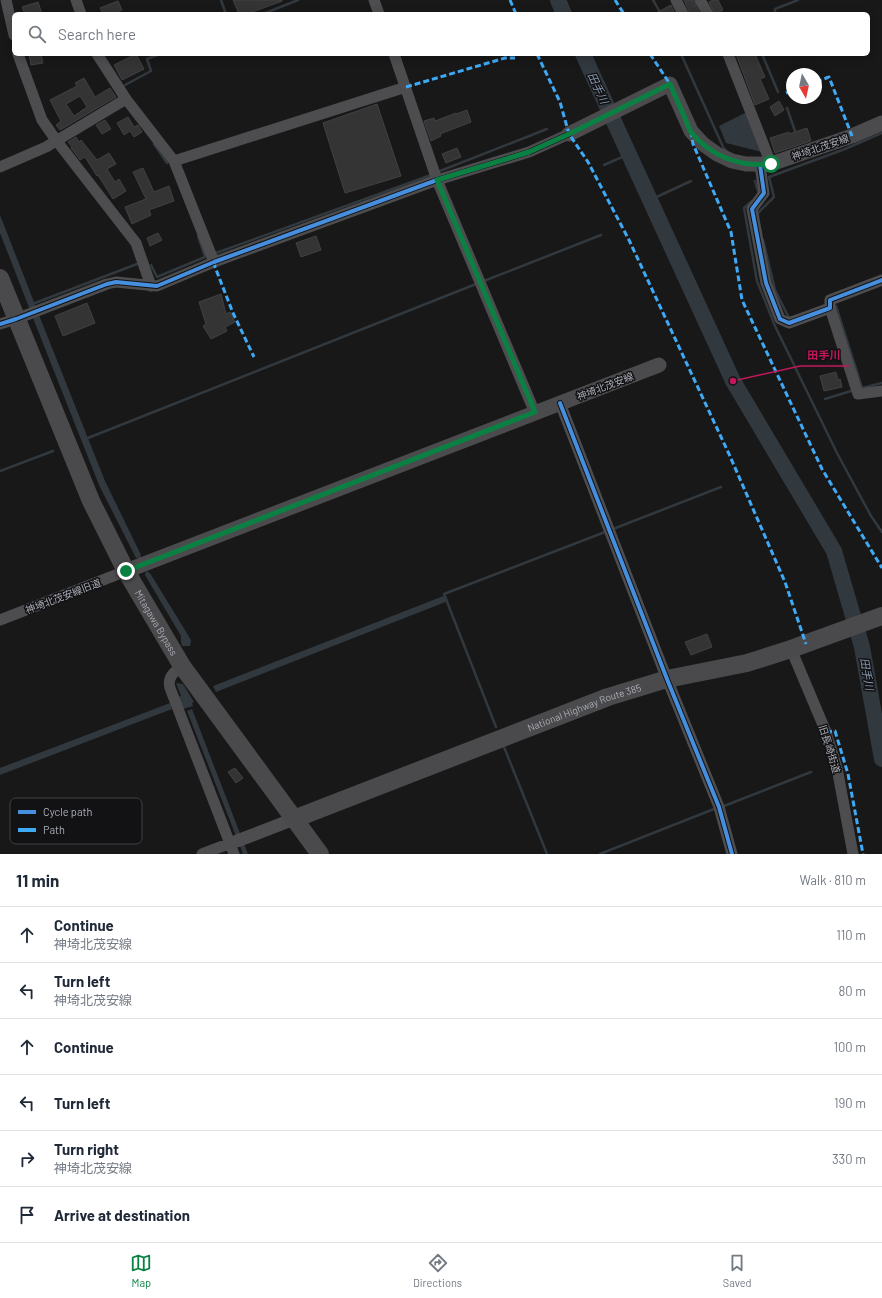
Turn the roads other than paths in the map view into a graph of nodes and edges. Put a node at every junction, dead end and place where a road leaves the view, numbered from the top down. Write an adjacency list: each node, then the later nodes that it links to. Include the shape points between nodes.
1 (6, 0): 10 (street)
2 (76, 0): 6 (street)
3 (374, 0): 7 (street)
4 (676, 0): 8 (street)
5 (700, 0): 9 (street)
6 (80, 12)
7 (378, 12)
8 (682, 12)
9 (707, 12)
10 (12, 26)
11 (19, 56): 19 (street, via 42,120)
12 (99, 56): 16 (street)
13 (395, 56): 15 (street)
14 (729, 56): 21 (street)
15 (406, 87): 20 (street); 23 (street)
16 (126, 99): 19 (street); 20 (street)
17 (882, 123): 21 (main road, 神埼北茂安線, via 852,136)
18 (572, 133): 21 (main road, 神埼北茂安線, via 670,84 691,132 703,144 732,161); 23 (street, via 529,152)
19 (56, 140): 22 (street); 27 (street, via 136,243)
20 (174, 162): 24 (street)
21 (766, 165): 28 (street, via 764,193 752,209 766,283 780,319 789,323)
22 (0, 167)
23 (437, 180): 24 (street); 33 (street)
24 (214, 262): 27 (street, via 157,286)
25 (0, 278): 29 (highway, Mitagawa Bypass)
26 (882, 280): 28 (street, via 830,300)
27 (151, 286): 29 (street, via 116,282 107,284)
28 (830, 308): 31 (street, via 858,394)
29 (8, 322): 34 (highway, Mitagawa Bypass)
30 (659, 365): 32 (main road, 神埼北茂安線)
31 (882, 391)
32 (560, 403): 33 (main road, 神埼北茂安線); 39 (street)
33 (535, 412): 34 (main road, 神埼北茂安線)
34 (126, 571): 36 (street, 神埼北茂安線旧道); 38 (highway, Mitagawa Bypass)
35 (882, 616): 37 (highway, National Highway Route 385)
36 (0, 620)
37 (799, 646): 39 (highway, National Highway Route 385, via 747,662); 46 (street, 旧長崎街道, via 837,768)
38 (182, 666): 40 (highway, Mitagawa Bypass); 41 (street, via 174,671 168,684)
39 (667, 679): 40 (highway, National Highway Route 385, via 608,697); 45 (street, via 719,807)
40 (294, 819): 41 (street); 44 (highway, Mitagawa Bypass)
41 (237, 841): 42 (street); 43 (street)
42 (202, 854)
43 (234, 854)
44 (320, 854)
45 (732, 854)
46 (852, 854)

